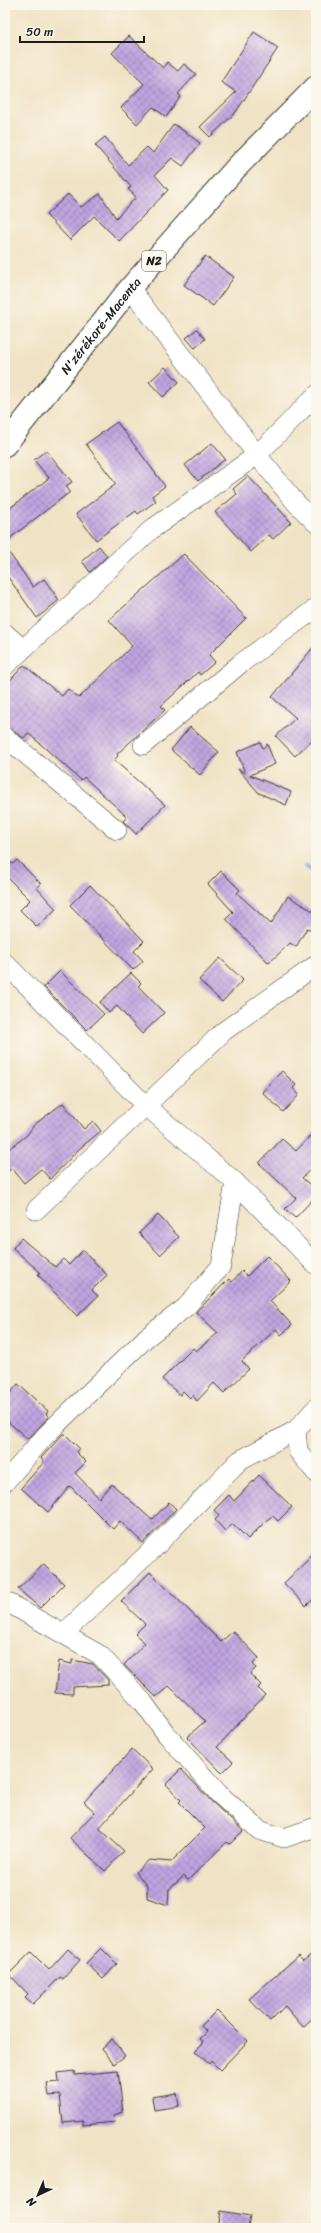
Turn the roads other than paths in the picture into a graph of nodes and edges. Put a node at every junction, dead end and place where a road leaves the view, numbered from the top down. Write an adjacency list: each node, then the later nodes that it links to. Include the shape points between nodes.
1 (316, 87): 2 (highway, N'zérékoré-Macenta / N2, via 236,168)
2 (130, 288): 4 (highway, N'zérékoré-Macenta / N2); 5 (street)
3 (316, 395): 5 (street)
4 (5, 445)
5 (257, 455): 6 (street); 9 (street, via 152,529)
6 (316, 523)
7 (316, 608): 12 (street, via 240,664)
8 (5, 633): 9 (street)
9 (23, 648): 10 (street)
10 (5, 666)
11 (5, 736): 13 (street)
12 (143, 745)
13 (117, 830)
14 (5, 963): 16 (street)
15 (316, 965): 16 (street, via 224,1031)
16 (145, 1105): 17 (street); 18 (street)
17 (235, 1182): 19 (street); 23 (street, via 221,1266 186,1307 147,1337 46,1435)
18 (36, 1210)
19 (316, 1265)
20 (316, 1408): 21 (street)
21 (296, 1430): 22 (street, via 298,1452); 25 (street, via 240,1460 153,1549)
22 (316, 1473)
23 (5, 1482)
24 (5, 1601): 25 (street)
25 (64, 1634): 26 (street, via 100,1655 143,1702 167,1735 219,1794 259,1830 284,1838)
26 (316, 1827)

